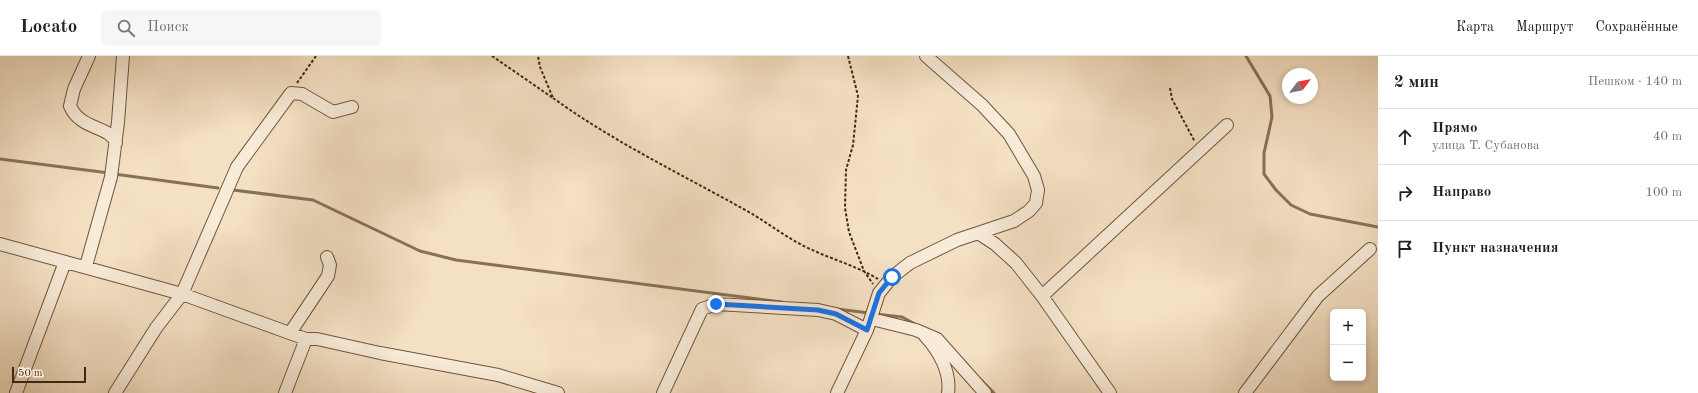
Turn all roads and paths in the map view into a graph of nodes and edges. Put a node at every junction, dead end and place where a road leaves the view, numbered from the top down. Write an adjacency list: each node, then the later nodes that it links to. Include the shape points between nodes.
1 (89, 56): 13 (street, via 74,88 70,106 81,121 112,135)
2 (123, 56): 13 (street)
3 (316, 56): 9 (path)
4 (492, 56): 10 (path)
5 (538, 56): 10 (path)
6 (848, 56): 21 (path, via 858,96 853,145 846,170 845,208 849,232)
7 (926, 56): 15 (street, via 997,120 1009,134 1034,176 1038,190 1036,202 1029,212 1014,221)
8 (1170, 88): 14 (path, via 1172,99)
9 (291, 93): 11 (street, via 302,94 334,112); 23 (street, via 237,167)
10 (553, 98): 21 (path, via 591,126 748,211 806,247)
11 (352, 107)
12 (1227, 125): 14 (street)
13 (116, 143): 20 (street, via 104,204)
14 (1199, 152): 24 (street)
15 (978, 233): 22 (street, via 957,240 910,263); 24 (street, via 1009,255)
16 (0, 244): 19 (street)
17 (1370, 249): 38 (street, via 1318,296)
18 (327, 258): 27 (street, via 330,265 328,276)
19 (65, 262): 20 (street); 29 (street)
20 (86, 266): 23 (street)
21 (864, 271): 22 (path); 22 (path)
22 (880, 292): 25 (street)
23 (182, 294): 27 (street); 30 (street, via 156,328)
24 (1042, 296): 37 (street)
25 (870, 322): 26 (street); 33 (street, via 818,310 736,304 706,307 702,309); 34 (street)
26 (922, 332): 35 (street, via 939,354 949,380); 36 (street, via 943,344)
27 (290, 333): 28 (street)
28 (306, 339): 31 (street); 32 (street, via 317,339 498,375)
29 (16, 393)
30 (115, 393)
31 (285, 393)
32 (558, 393)
33 (663, 393)
34 (837, 393)
35 (948, 393)
36 (985, 393)
37 (1110, 393)
38 (1245, 393)

